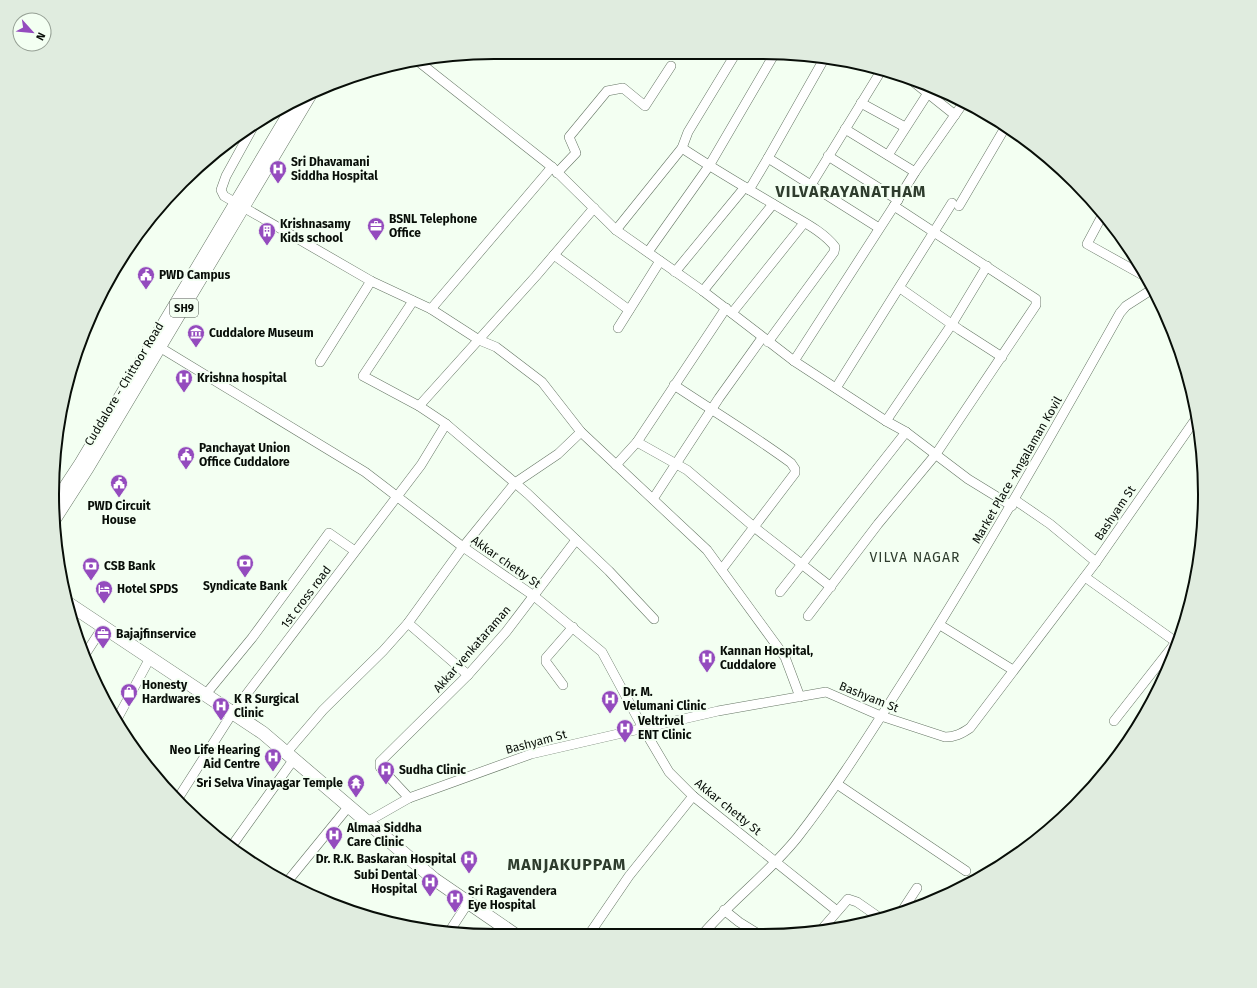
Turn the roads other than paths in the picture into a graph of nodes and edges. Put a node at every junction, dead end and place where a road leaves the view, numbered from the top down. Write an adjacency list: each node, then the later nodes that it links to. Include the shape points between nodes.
1 (732, 59): 18 (street, via 688,132)
2 (771, 59): 22 (street)
3 (822, 63): 21 (street)
4 (424, 65): 23 (street)
5 (671, 66): 23 (street, via 645,106 623,88 607,91 569,137 576,153)
6 (879, 75): 10 (street)
7 (924, 90): 8 (street)
8 (928, 93): 13 (street); 14 (street)
9 (307, 102): 29 (main road, Cuddalore - Chittoor Road / SH9)
10 (861, 103): 14 (street); 15 (street)
11 (961, 107): 13 (street)
12 (291, 109): 29 (main road, Cuddalore - Chittoor Road / SH9)
13 (955, 115): 24 (street)
14 (905, 127): 19 (street)
15 (845, 129): 19 (street); 20 (street)
16 (1003, 131): 35 (street)
17 (249, 134): 29 (street, via 221,190 224,196)
18 (682, 148): 22 (street); 34 (street)
19 (888, 155): 24 (street)
20 (828, 156): 25 (street); 27 (street)
21 (768, 158): 25 (street); 26 (street)
22 (708, 166): 26 (street); 36 (street)
23 (554, 170): 30 (street); 47 (street)
24 (915, 172): 27 (street)
25 (811, 185): 33 (street)
26 (747, 188): 28 (street); 40 (street)
27 (896, 203): 33 (street); 35 (street)
28 (773, 204): 32 (street); 45 (street)
29 (240, 206): 42 (street); 54 (main road, Cuddalore - Chittoor Road / SH9)
30 (594, 208): 34 (street); 37 (street)
31 (1100, 219): 41 (street, via 1087,244)
32 (804, 223): 49 (street); 53 (street, via 831,242 835,247 834,252)
33 (878, 228): 56 (street)
34 (616, 230): 36 (street)
35 (935, 232): 39 (street); 43 (street)
36 (648, 252): 38 (street)
37 (554, 255): 48 (street); 52 (street)
38 (660, 261): 40 (street); 48 (street)
39 (987, 266): 50 (street); 55 (street, via 1036,299 1036,305)
40 (675, 272): 45 (street)
41 (1141, 279)
42 (371, 281): 46 (street); 57 (street)
43 (900, 288): 50 (street); 59 (street)
44 (1146, 289): 75 (street, Market Place -Angalaman Kovil, via 1120,313)
45 (703, 291): 49 (street)
46 (413, 301): 47 (street); 60 (street, via 363,376)
47 (431, 309): 52 (street)
48 (629, 310): 51 (street)
49 (729, 311): 53 (street); 58 (street)
50 (952, 324): 55 (street); 62 (street)
51 (618, 328)
52 (479, 340): 60 (street); 65 (street, via 496,347 542,382)
53 (765, 340): 56 (street); 61 (street)
54 (156, 345): 72 (main road, Cuddalore - Chittoor Road / SH9); 73 (street, Akkar chetty St, via 365,472); 76 (main road, Cuddalore - Chittoor Road / SH9)
55 (1002, 357): 68 (street)
56 (794, 361): 59 (street)
57 (320, 362)
58 (674, 385): 61 (street); 67 (street)
59 (836, 388): 62 (street)
60 (419, 406): 63 (street)
61 (711, 410): 69 (street); 77 (street, via 756,437 795,469 795,473)
62 (886, 421): 66 (street)
63 (446, 424): 71 (street); 73 (street, 1st cross road, via 421,465)
64 (1192, 424): 81 (street, Bashyam St)
65 (581, 432): 70 (street); 71 (street, via 558,454)
66 (906, 432): 68 (street); 82 (street)
67 (637, 442): 69 (street); 70 (street)
68 (936, 454): 75 (street, via 981,488); 85 (street, via 878,524)
69 (676, 464): 74 (street); 77 (street, via 687,470)
70 (616, 465): 74 (street)
71 (515, 483): 78 (street); 79 (street)
72 (59, 495)
73 (397, 495): 79 (street, Akkar chetty St); 80 (street, 1st cross road)
74 (653, 499): 83 (street, via 707,550)
75 (1014, 503): 81 (street, via 1050,524); 92 (street, Market Place -Angalaman Kovil)
76 (60, 514)
77 (754, 527): 82 (street); 83 (street)
78 (576, 540): 87 (street, Akkar venkataraman); 90 (street, via 620,581)
79 (464, 547): 87 (street, Akkar chetty St); 91 (street)
80 (355, 551): 102 (street, via 329,533 252,638); 104 (street, 1st cross road)
81 (1096, 562): 84 (street, Bashyam St)
82 (802, 564): 85 (street); 86 (street)
83 (722, 569): 103 (street, via 785,657)
84 (1085, 576): 95 (street); 99 (street, Bashyam St)
85 (832, 586): 89 (street)
86 (780, 592)
87 (534, 596): 94 (street, Akkar chetty St); 100 (street, Akkar venkataraman)
88 (74, 607): 93 (highway)
89 (808, 616)
90 (654, 619)
91 (408, 623): 100 (street); 109 (street, via 323,710)
92 (940, 625): 99 (street); 106 (street, Market Place -Angalaman Kovil)
93 (104, 627): 96 (street); 98 (highway)
94 (573, 628): 101 (street, via 546,658 546,662); 108 (street, Akkar chetty St, via 602,652)
95 (1173, 638)
96 (88, 650)
97 (1168, 653): 107 (street)
98 (150, 658): 102 (highway); 105 (street)
99 (1014, 670): 106 (street, Bashyam St, via 970,728 954,737 944,737)
100 (468, 675): 113 (street, Akkar venkataraman, via 380,762 380,767)
101 (564, 685)
102 (206, 694): 104 (highway)
103 (800, 697): 106 (street, Bashyam St, via 826,692); 108 (street, Bashyam St, via 718,711)
104 (234, 712): 109 (highway); 111 (street, 1st cross road)
105 (119, 715)
106 (881, 716): 110 (street, Market Place -Angalaman Kovil)
107 (1114, 721)
108 (643, 728): 112 (street, Akkar chetty St, via 669,772); 113 (street, Bashyam St, via 531,754)
109 (291, 755): 114 (highway); 116 (street)
110 (837, 784): 117 (street, Market Place -Angalaman Kovil, via 796,839); 118 (street)
111 (179, 795)
112 (693, 796): 117 (street, Akkar chetty St); 129 (street, via 629,876)
113 (409, 798): 115 (street, Bashyam St)
114 (349, 806): 115 (highway); 119 (street)
115 (367, 822): 121 (highway, via 434,880)
116 (234, 843)
117 (776, 861): 123 (street, Market Place -Angalaman Kovil, via 744,894); 124 (street, Akkar chetty St)
118 (966, 871)
119 (290, 878)
120 (917, 888): 122 (street)
121 (468, 903): 127 (street); 128 (highway)
122 (906, 905)
123 (724, 910): 130 (street, Market Place -Angalaman Kovil); 131 (street)
124 (837, 911): 125 (street, via 844,902 852,899); 126 (street)
125 (875, 914)
126 (826, 924)
127 (453, 927)
128 (507, 929)
129 (593, 929)
130 (707, 929)
131 (750, 929)

